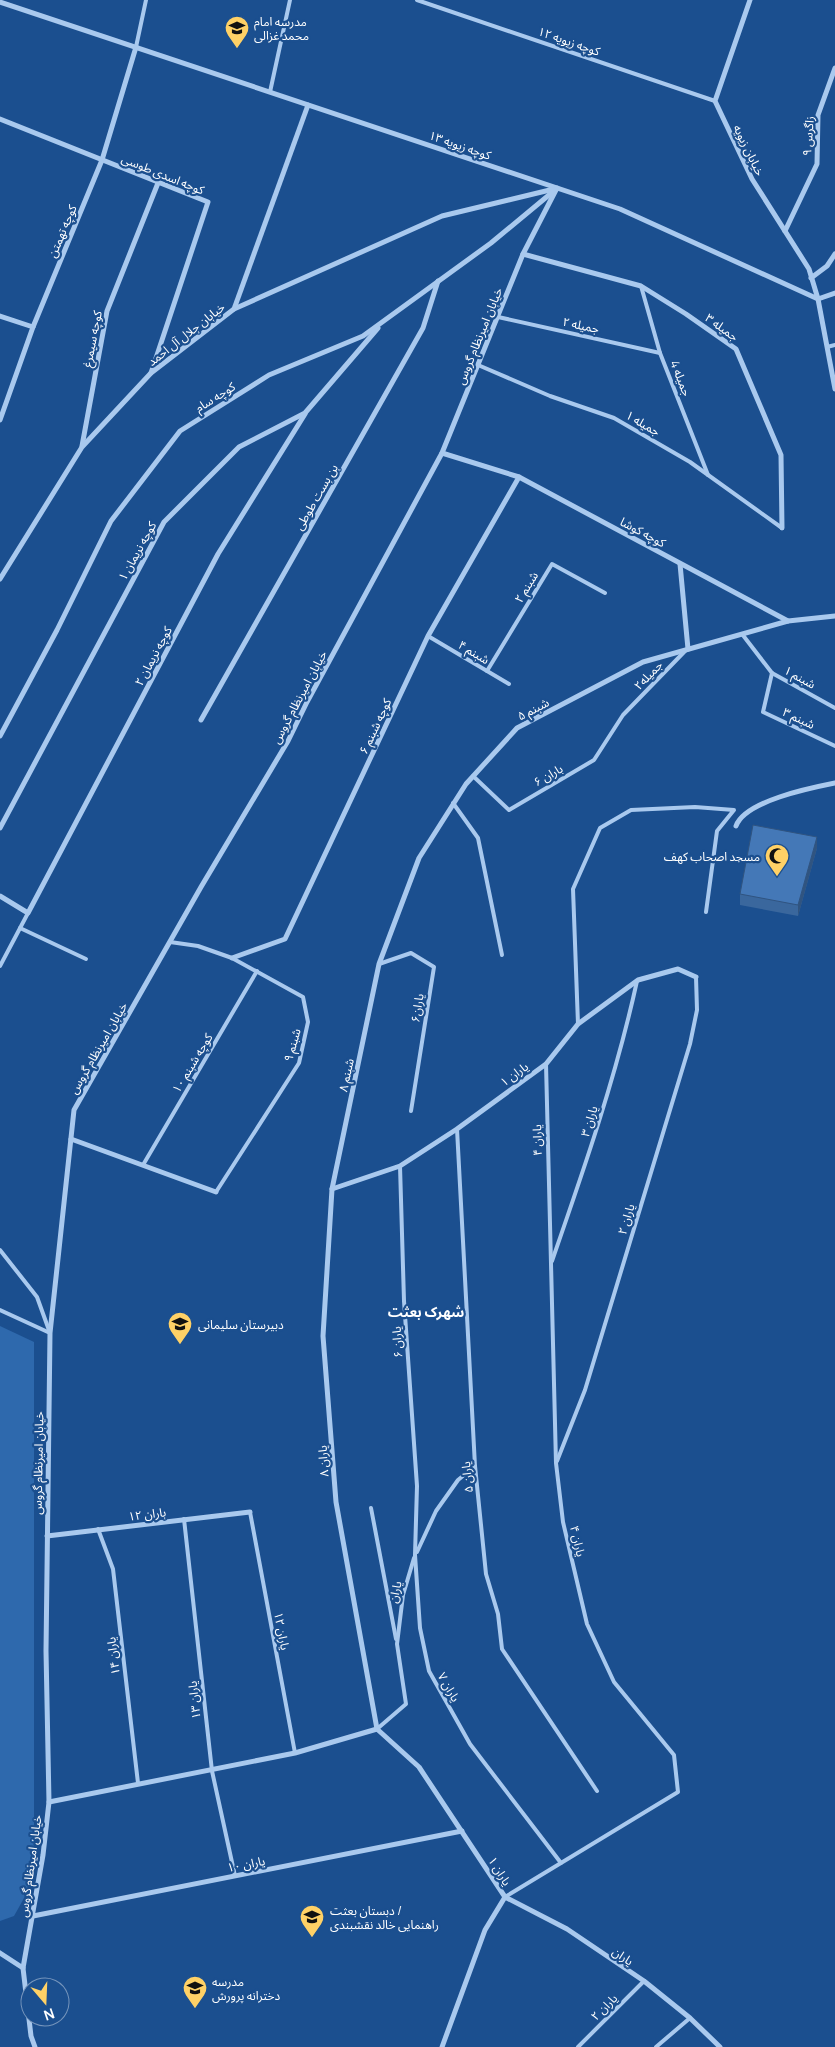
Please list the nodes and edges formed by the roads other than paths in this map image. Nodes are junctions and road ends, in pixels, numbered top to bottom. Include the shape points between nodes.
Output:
1 (146, 0) edge
2 (290, 0) edge
3 (417, 0) edge
4 (750, 0) edge
5 (0, 2) edge
6 (136, 47) junction
7 (835, 68) edge
8 (270, 92) junction
9 (715, 102) junction
10 (308, 105) junction
11 (0, 119) edge
12 (102, 160) junction
13 (158, 184) junction
14 (557, 188) junction
15 (786, 231) junction
16 (522, 254) junction
17 (835, 254) edge
18 (835, 262) edge
19 (827, 266) junction
20 (812, 278) junction
21 (438, 281) junction
22 (641, 286) junction
23 (835, 293) edge
24 (818, 299) junction
25 (234, 309) junction
26 (0, 316) edge
27 (498, 317) junction
28 (383, 322) junction
29 (32, 327) junction
30 (835, 345) edge
31 (827, 347) junction
32 (660, 353) junction
33 (478, 366) junction
34 (151, 374) junction
35 (835, 389) edge
36 (305, 413) junction
37 (0, 420) edge
38 (82, 447) junction
39 (442, 453) junction
40 (708, 475) junction
41 (519, 477) junction
42 (782, 528) joint
43 (680, 564) junction
44 (0, 579) edge
45 (604, 593) dead end
46 (835, 616) edge
47 (788, 620) junction
48 (742, 634) junction
49 (428, 636) junction
50 (688, 649) junction
51 (487, 671) junction
52 (772, 673) junction
53 (509, 684) dead end
54 (835, 708) edge
55 (623, 715) joint
56 (201, 720) dead end
57 (0, 736) edge
58 (835, 746) edge
59 (473, 776) junction
60 (835, 783) edge
61 (453, 803) junction
62 (736, 826) dead end
63 (0, 828) edge
64 (0, 896) edge
65 (706, 912) dead end
66 (28, 913) junction
67 (20, 928) junction
68 (170, 942) junction
69 (502, 955) dead end
70 (232, 958) junction
71 (86, 959) dead end
72 (379, 964) junction
73 (0, 966) edge
74 (258, 972) junction
75 (696, 977) joint
76 (638, 980) junction
77 (578, 1024) junction
78 (546, 1064) junction
79 (411, 1112) dead end
80 (457, 1129) junction
81 (71, 1139) junction
82 (143, 1165) junction
83 (400, 1166) junction
84 (332, 1189) junction
85 (216, 1192) joint
86 (0, 1250) edge
87 (551, 1266) junction
88 (0, 1310) edge
89 (50, 1333) junction
90 (556, 1463) junction
91 (475, 1466) junction
92 (418, 1486) joint
93 (371, 1508) dead end
94 (250, 1512) joint
95 (184, 1519) junction
96 (98, 1529) junction
97 (46, 1536) junction
98 (415, 1555) junction
99 (397, 1644) junction
100 (377, 1729) junction
101 (295, 1752) junction
102 (212, 1770) junction
103 (138, 1783) junction
104 (598, 1791) dead end
105 (49, 1802) junction
106 (462, 1831) junction
107 (561, 1863) junction
108 (235, 1876) junction
109 (505, 1897) junction
110 (33, 1916) junction
111 (0, 1953) edge
112 (23, 1968) junction
113 (644, 1981) junction
114 (690, 2018) junction
115 (35, 2047) edge
116 (442, 2047) edge
117 (578, 2047) edge
118 (656, 2047) edge
119 (720, 2047) edge

1 - 6 lane
2 - 8 lane
3 - 9 lane, کوچه زیویه ۱۲
4 - 9 street
5 - 6 street, کوچه زیویه ۱۳
6 - 8 street, کوچه زیویه ۱۳
6 - 12 street, کوچه تهمتن
7 - 15 street, زاگرس ۹ via 818,116 817,164
8 - 10 street, کوچه زیویه ۱۳
9 - 15 street, خیابان زیویه via 752,179
10 - 14 street, کوچه زیویه ۱۳
10 - 25 street
11 - 12 street, کوچه اسدی طوسی
12 - 13 street, کوچه اسدی طوسی
12 - 29 street, کوچه تهمتن
13 - 34 street, کوچه اسدی طوسی via 208,202
13 - 38 street, کوچه سیمرغ via 107,310
14 - 16 street, خیابان امیرنظام گروس
14 - 21 street, کوچه سام via 491,243
14 - 24 street, کوچه زیویه ۱۳ via 620,209
14 - 25 street, خیابان جلال آل احمد via 442,216
15 - 20 street, خیابان زیویه
16 - 22 street, جمیله ۳
16 - 27 street, خیابان امیرنظام گروس
17 - 19 street
18 - 19 street
19 - 20 street
20 - 24 street, خیابان زیویه
21 - 28 street, کوچه سام
21 - 56 street, بن بست طوطی via 423,328
22 - 32 lane, جمیله 4
22 - 42 street, جمیله ۳ via 736,349 781,455
23 - 24 street
24 - 31 street
25 - 34 street, خیابان جلال آل احمد
26 - 29 street
27 - 32 lane, جمیله ۲
27 - 33 street, خیابان امیرنظام گروس
28 - 36 street, کوچه نریمان ۱
28 - 57 street, کوچه سام via 363,336 268,375 180,431 111,521
29 - 37 street, کوچه تهمتن
30 - 31 lane
31 - 35 street
32 - 40 lane, جمیله 4
33 - 39 street, خیابان امیرنظام گروس
33 - 40 lane, جمیله ۱ via 614,418
34 - 38 street, خیابان جلال آل احمد
36 - 63 street, کوچه نریمان ۱ via 239,447 164,522
36 - 66 street, کوچه نریمان ۲ via 218,554
38 - 44 street, خیابان جلال آل احمد
39 - 41 street, کوچه کوشا
39 - 68 street, خیابان امیرنظام گروس via 288,740
40 - 42 lane, جمیله ۱
41 - 43 street, کوچه کوشا
41 - 49 street, کوچه شبنم ۶
43 - 47 street, کوچه کوشا
43 - 50 street
45 - 51 lane, شبنم ۲ via 552,564
46 - 47 street
47 - 48 street, شبنم ۵
48 - 50 street, شبنم ۵
48 - 52 lane, شبنم ۱
49 - 51 lane, شبنم ۴
49 - 70 street, کوچه شبنم ۶ via 285,939
50 - 55 lane, جمیله۲
50 - 59 street, شبنم ۵ via 643,662 517,728
51 - 53 lane, شبنم ۴
52 - 54 lane, شبنم ۱
52 - 58 lane, شبنم ۳ via 763,712
55 - 59 lane, باران ۶ via 594,760 509,810
59 - 61 street, شبنم ۵
60 - 62 street via 802,790 763,804 739,818
61 - 69 lane via 478,838
61 - 72 street, شبنم ۵ via 419,858
64 - 66 street
65 - 77 lane via 717,830 734,810 695,807 631,810 600,828 573,889
66 - 67 lane
67 - 71 lane
67 - 73 lane
68 - 70 lane, شبنم ۹ via 198,946
68 - 81 street, خیابان امیرنظام گروس via 74,1110
70 - 74 lane, شبنم ۹
72 - 79 lane, یاران۶ via 412,953 434,967
72 - 84 street, شبنم ۸
74 - 82 lane, کوچه شبنم ۱۰
74 - 85 lane, شبنم ۹ via 303,997 308,1022 299,1063
75 - 76 street, یاران ۱ via 678,969
75 - 90 lane, یاران ۲ via 697,1010 690,1044 585,1390
76 - 77 street, یاران ۱
76 - 87 lane, یاران ۳ via 625,1039
77 - 78 street, یاران ۱
78 - 80 street, یاران ۱
78 - 87 lane, یاران ۴
80 - 83 street, یاران ۱
80 - 91 lane, یاران ۵
81 - 82 street
81 - 89 street, خیابان امیرنظام گروس
82 - 85 street
83 - 84 street, یاران ۱
83 - 92 lane, یاران ۶ via 404,1302
84 - 100 street, یاران ۸ via 324,1336 336,1502
86 - 89 lane via 36,1297
87 - 90 lane, یاران ۴
88 - 89 lane
89 - 97 street, خیابان امیرنظام گروس
90 - 107 lane, یاران ۴ via 563,1522 587,1624 614,1682 674,1755 678,1792
91 - 98 lane, یاران via 458,1480 442,1503
91 - 104 lane, یاران ۵ via 486,1574 498,1614 502,1649
92 - 98 lane, یاران ۷
93 - 99 lane
94 - 95 street, باران ۱۲
94 - 101 lane, یاران ۱۲
95 - 96 street, باران ۱۲
95 - 102 lane, یاران ۱۳
96 - 97 street, باران ۱۲
96 - 103 lane, یاران ۱۴ via 112,1569
97 - 105 street, خیابان امیرنظام گروس
98 - 99 lane, یاران via 403,1595
98 - 107 lane, یاران ۷ via 420,1628 429,1671 470,1744
99 - 100 lane, یاران via 406,1704
100 - 101 street
100 - 106 street, یاران ۱ via 419,1767
101 - 102 street
102 - 103 street
102 - 108 lane, یاران ۱۳
103 - 105 street
105 - 110 street, خیابان امیرنظام گروس
106 - 108 street, یاران ۱۰
106 - 109 street, یاران ۱
107 - 109 lane, یاران ۴
108 - 110 street, یاران ۱۰
109 - 113 street, یاران via 567,1929
109 - 116 street, یاران ۱ via 485,1930
110 - 112 street, خیابان امیرنظام گروس
111 - 112 street
112 - 115 street, خیابان امیرنظام گروس
113 - 114 street, یاران
113 - 117 lane, یاران ۲
114 - 118 lane
114 - 119 street, یاران

